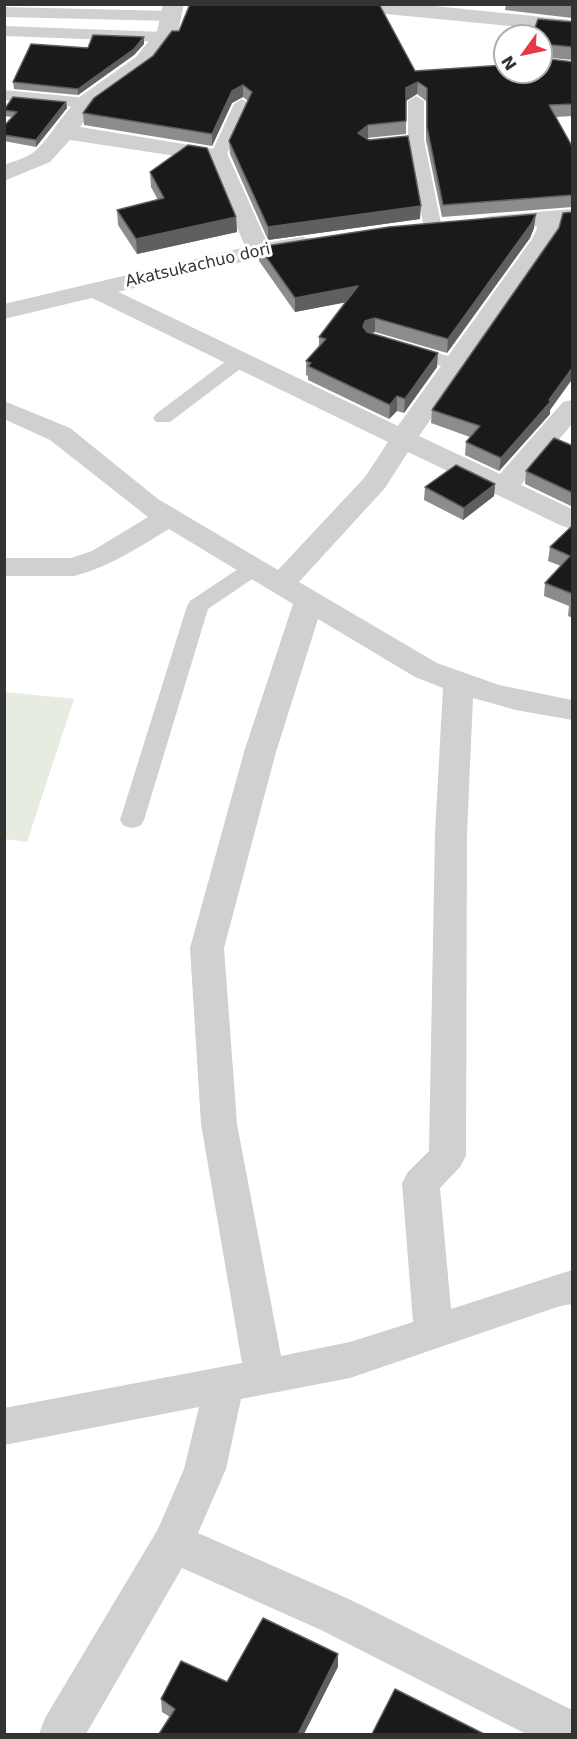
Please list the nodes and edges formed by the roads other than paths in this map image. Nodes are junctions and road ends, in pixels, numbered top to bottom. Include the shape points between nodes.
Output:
1 (345, 4) edge
2 (173, 10) edge
3 (4, 12) edge
4 (573, 26) edge
5 (4, 31) edge
6 (164, 37) junction
7 (4, 95) edge
8 (416, 101) edge
9 (86, 104) junction
10 (242, 104) edge
11 (65, 132) junction
12 (417, 140) junction
13 (368, 145) edge
14 (218, 156) junction
15 (4, 174) edge
16 (573, 216) edge
17 (546, 218) junction
18 (441, 228) joint
19 (330, 239) edge
20 (259, 251) junction
21 (95, 290) junction
22 (4, 312) edge
23 (384, 343) edge
24 (240, 359) junction
25 (455, 364) junction
26 (573, 408) edge
27 (4, 409) edge
28 (163, 418) dead end
29 (404, 437) junction
30 (504, 487) junction
31 (169, 517) junction
32 (573, 520) edge
33 (4, 567) edge
34 (254, 568) junction
35 (295, 592) junction
36 (458, 684) junction
37 (573, 710) edge
38 (132, 820) dead end
39 (573, 1287) edge
40 (433, 1331) junction
41 (265, 1377) junction
42 (224, 1385) junction
43 (4, 1427) edge
44 (173, 1543) junction
45 (61, 1734) edge
46 (572, 1734) edge

1 - 4 street
2 - 3 lane
2 - 6 street
5 - 6 lane
6 - 9 street via 144,62
7 - 9 lane
8 - 12 lane
9 - 11 street
10 - 14 lane
11 - 14 street
11 - 15 street via 42,157
12 - 13 lane
12 - 18 lane
14 - 20 street
16 - 17 street
17 - 18 street
17 - 25 street via 549,229 544,240
19 - 20 street, Akatsukachuo dori
20 - 21 street, Akatsukachuo dori
21 - 22 street, Akatsukachuo dori
21 - 24 street
23 - 25 lane
24 - 28 lane
24 - 29 street
25 - 29 street
26 - 30 street
27 - 31 street via 60,434 148,505
29 - 30 street
29 - 35 street
30 - 32 street
31 - 33 street via 102,557 74,567
31 - 34 street
34 - 35 street
34 - 38 lane via 198,606
35 - 36 street via 426,670
35 - 41 street via 260,752 207,948 219,1124
36 - 37 street via 518,702
36 - 40 street via 451,833 447,1156 421,1183
39 - 40 street
40 - 41 street via 350,1360
41 - 42 street
42 - 43 street
42 - 44 street via 205,1469
44 - 45 street
44 - 46 street via 336,1615

